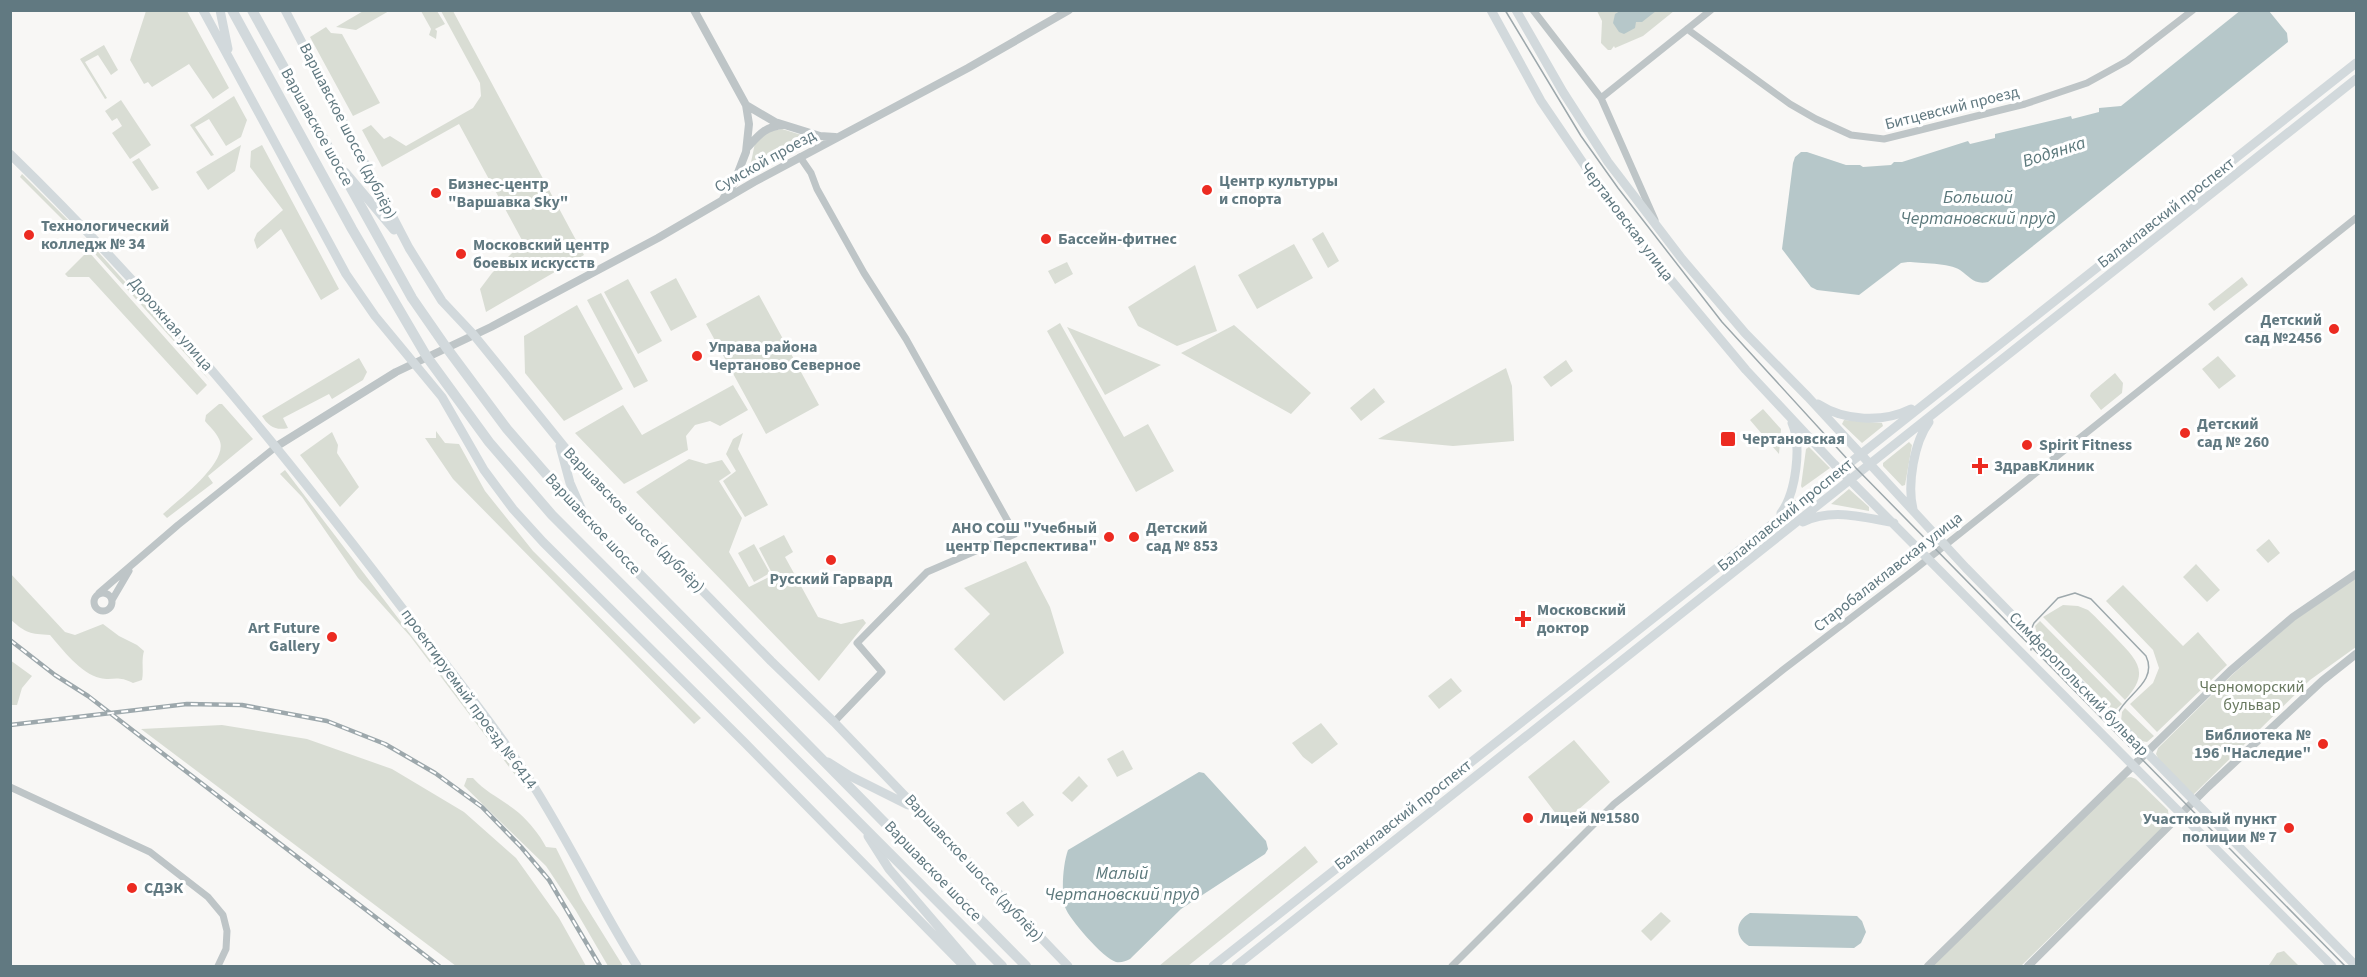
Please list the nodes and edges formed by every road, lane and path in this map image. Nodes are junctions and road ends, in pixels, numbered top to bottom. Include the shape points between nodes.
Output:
1 (202, 10) edge
2 (220, 10) edge
3 (232, 10) edge
4 (252, 10) edge
5 (285, 10) edge
6 (694, 10) edge
7 (1069, 10) edge
8 (1491, 10) edge
9 (1516, 10) edge
10 (1533, 10) edge
11 (1711, 10) edge
12 (2193, 10) edge
13 (1687, 29) junction
14 (2356, 63) edge
15 (2356, 79) edge
16 (244, 85) junction
17 (1601, 98) junction
18 (746, 105) junction
19 (787, 125) junction
20 (806, 130) junction
21 (838, 137) junction
22 (747, 148) junction
23 (811, 151) junction
24 (10, 154) edge
25 (800, 157) junction
26 (336, 162) junction
27 (741, 165) junction
28 (754, 182) junction
29 (719, 204) junction
30 (2356, 218) edge
31 (1661, 233) junction
32 (409, 248) junction
33 (473, 334) junction
34 (2007, 339) junction
35 (446, 347) junction
36 (2017, 349) junction
37 (428, 357) junction
38 (415, 363) junction
39 (1808, 397) junction
40 (1929, 400) junction
41 (1947, 404) junction
42 (1788, 416) junction
43 (557, 440) junction
44 (277, 446) junction
45 (1860, 455) junction
46 (1869, 464) junction
47 (1840, 470) junction
48 (1853, 470) junction
49 (1851, 480) junction
50 (1795, 506) junction
51 (1914, 511) junction
52 (1803, 517) junction
53 (586, 520) junction
54 (1773, 523) junction
55 (1894, 523) junction
56 (1782, 533) junction
57 (1945, 545) junction
58 (1928, 559) junction
59 (133, 564) junction
60 (2356, 574) edge
61 (99, 593) junction
62 (112, 600) junction
63 (2356, 654) edge
64 (1528, 717) junction
65 (834, 722) junction
66 (1536, 728) junction
67 (2147, 753) junction
68 (821, 757) junction
69 (2133, 767) junction
70 (10, 788) edge
71 (2194, 801) junction
72 (2181, 814) junction
73 (928, 819) junction
74 (861, 824) junction
75 (1388, 828) junction
76 (1395, 840) junction
77 (218, 966) edge
78 (637, 966) edge
79 (964, 966) edge
80 (972, 966) edge
81 (1002, 966) edge
82 (1026, 966) edge
83 (1068, 966) edge
84 (1213, 966) edge
85 (1236, 966) edge
86 (1452, 966) edge
87 (1928, 966) edge
88 (2028, 966) edge
89 (2332, 966) edge
90 (2356, 966) edge

1 - 16 main road
2 - 16 main road via 225,38
3 - 37 main road, Варшавское шоссе via 352,229
4 - 26 main road, Варшавское шоссе
5 - 32 main road, Варшавское шоссе (дублёр)
6 - 18 street
7 - 21 street, Сумской проезд
8 - 42 main road, Чертановская улица via 1536,92 1598,185 1716,336
9 - 31 main road, Чертановская улица via 1590,136
10 - 17 street
11 - 13 street
12 - 13 street, Битцевский проезд via 2127,61 2087,83 2025,104 1884,139 1851,135 1816,119
13 - 17 street
14 - 34 main road, Балаклавский проспект
15 - 36 main road, Балаклавский проспект
16 - 38 main road via 346,274
17 - 31 street
18 - 19 street
18 - 22 street
19 - 20 street
19 - 22 street via 762,130
20 - 21 street via 828,138
20 - 23 street via 815,139
21 - 23 street, Сумской проезд
22 - 27 street
23 - 25 street, Сумской проезд
24 - 44 main road, Дорожная улица via 139,286
25 - 28 street, Сумской проезд
25 - 65 street via 1015,534 927,572 857,643 882,672
26 - 32 main road
26 - 35 main road, Варшавское шоссе via 408,290
27 - 28 street via 742,179
27 - 29 street
28 - 29 street, Сумской проезд
29 - 33 street, Сумской проезд
30 - 57 street, Старобалаклавская улица
31 - 39 main road, Чертановская улица via 1745,333
32 - 33 main road, Варшавское шоссе (дублёр) via 437,294
33 - 35 street, Сумской проезд
33 - 43 main road, Варшавское шоссе (дублёр)
34 - 36 street via 2007,348
34 - 40 main road, Балаклавский проспект
35 - 37 street, Сумской проезд
35 - 53 main road, Варшавское шоссе via 507,429
36 - 41 main road, Балаклавский проспект
37 - 38 street, Сумской проезд
37 - 74 main road, Варшавское шоссе via 489,442 552,515
38 - 44 street, Сумской проезд
38 - 79 main road via 442,397 484,470 543,542
39 - 40 main road via 1842,415 1889,418
39 - 45 main road, Симферопольский бульвар
40 - 45 main road, Балаклавский проспект
41 - 46 main road, Балаклавский проспект
41 - 51 main road via 1919,437 1911,482
42 - 47 main road, Симферопольский бульвар
42 - 54 main road via 1796,431 1798,449 1786,507
43 - 53 main road
43 - 65 main road, Варшавское шоссе (дублёр)
44 - 59 street
44 - 78 main road, проектируемый проезд № 6414 via 519,764
45 - 46 main road, Симферопольский бульвар
45 - 47 main road, Балаклавский проспект
45 - 48 main road
46 - 48 main road
46 - 49 main road, Балаклавский проспект
46 - 51 main road, Симферопольский бульвар
47 - 48 main road
47 - 49 main road, Симферопольский бульвар
47 - 50 main road, Балаклавский проспект
48 - 49 main road
49 - 52 main road, Балаклавский проспект
49 - 55 main road, Симферопольский бульвар
50 - 52 street via 1806,507
50 - 54 main road, Балаклавский проспект
51 - 57 main road, Симферопольский бульвар
52 - 56 main road, Балаклавский проспект
53 - 68 main road, Варшавское шоссе
54 - 64 main road, Балаклавский проспект
55 - 56 main road via 1826,514
55 - 58 main road, Симферопольский бульвар
56 - 66 main road, Балаклавский проспект
57 - 58 street, Старобалаклавская улица
57 - 67 main road, Симферопольский бульвар
58 - 69 main road, Симферопольский бульвар
58 - 86 street, Старобалаклавская улица via 1614,804
59 - 61 street
59 - 62 street
60 - 67 street via 2293,616 2230,671
61 - 62 street via 109,594
61 - 62 street via 94,600 99,611 110,608
63 - 71 street
64 - 66 street via 1524,726
64 - 75 main road, Балаклавский проспект
65 - 73 main road, Варшавское шоссе (дублёр)
66 - 76 main road, Балаклавский проспект
67 - 69 street
67 - 71 main road, Симферопольский бульвар
68 - 73 main road
68 - 82 main road, Варшавское шоссе
69 - 72 main road, Симферопольский бульвар
69 - 87 street
70 - 77 street via 150,852 208,897 223,915 227,931 226,949
71 - 72 street
71 - 90 main road, Симферопольский бульвар
72 - 88 street
72 - 89 main road, Симферопольский бульвар
73 - 83 main road, Варшавское шоссе (дублёр)
74 - 80 main road via 889,869
74 - 81 main road, Варшавское шоссе
75 - 76 street via 1397,829
75 - 84 main road, Балаклавский проспект
76 - 85 main road, Балаклавский проспект

